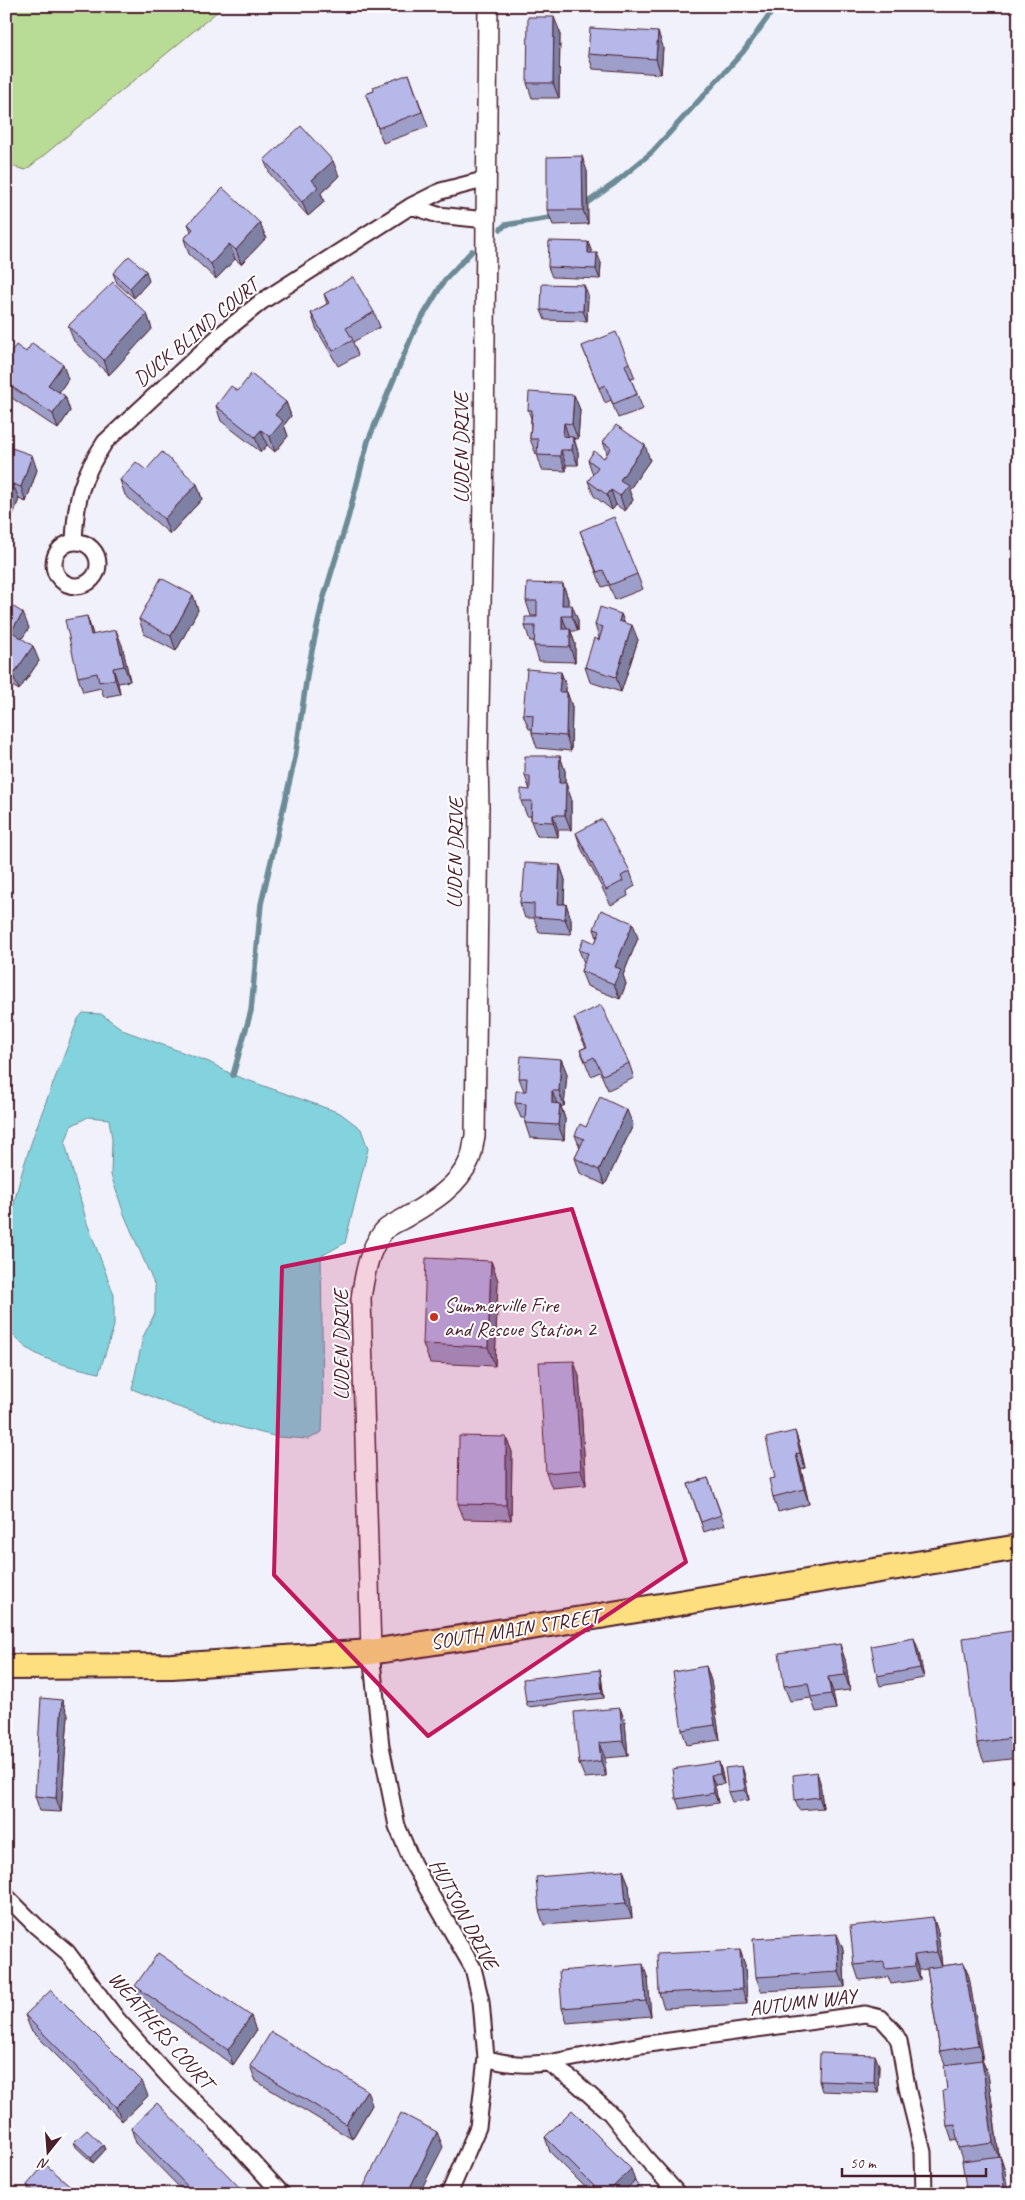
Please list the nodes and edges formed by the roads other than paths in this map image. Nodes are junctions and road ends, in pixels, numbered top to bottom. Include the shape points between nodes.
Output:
1 (488, 6) edge
2 (487, 179) junction
3 (411, 206) junction
4 (486, 220) junction
5 (74, 541) dead end
6 (1019, 1548) edge
7 (371, 1652) junction
8 (8, 1672) edge
9 (6, 1896) edge
10 (486, 2058) junction
11 (548, 2063) junction
12 (282, 2194) edge
13 (449, 2194) edge
14 (678, 2194) edge
15 (924, 2194) edge

1 - 2 street, LUDEN DRIVE
2 - 3 street, DUCK BLIND COURT via 441,191
2 - 4 street, LUDEN DRIVE
3 - 4 street via 438,215
3 - 5 street, DUCK BLIND COURT via 261,302 220,335 105,442 91,462 80,487
4 - 7 street, LUDEN DRIVE via 475,1136 470,1159 458,1177 445,1192 384,1230 372,1248 365,1272 361,1298
6 - 7 main road, SOUTH MAIN STREET
7 - 8 main road, SOUTH MAIN STREET via 172,1666
7 - 10 street, HUTSON DRIVE via 381,1746 397,1826 413,1864 473,1968 481,2001
9 - 12 street, WEATHERS COURT via 67,1952 117,2019
10 - 11 street, AUTUMN WAY via 502,2064
10 - 13 street, HUTSON DRIVE via 478,2127
11 - 14 street via 573,2080 611,2114
11 - 15 street, AUTUMN WAY via 641,2045 865,2014 880,2018 894,2032 903,2052 908,2092 923,2152

